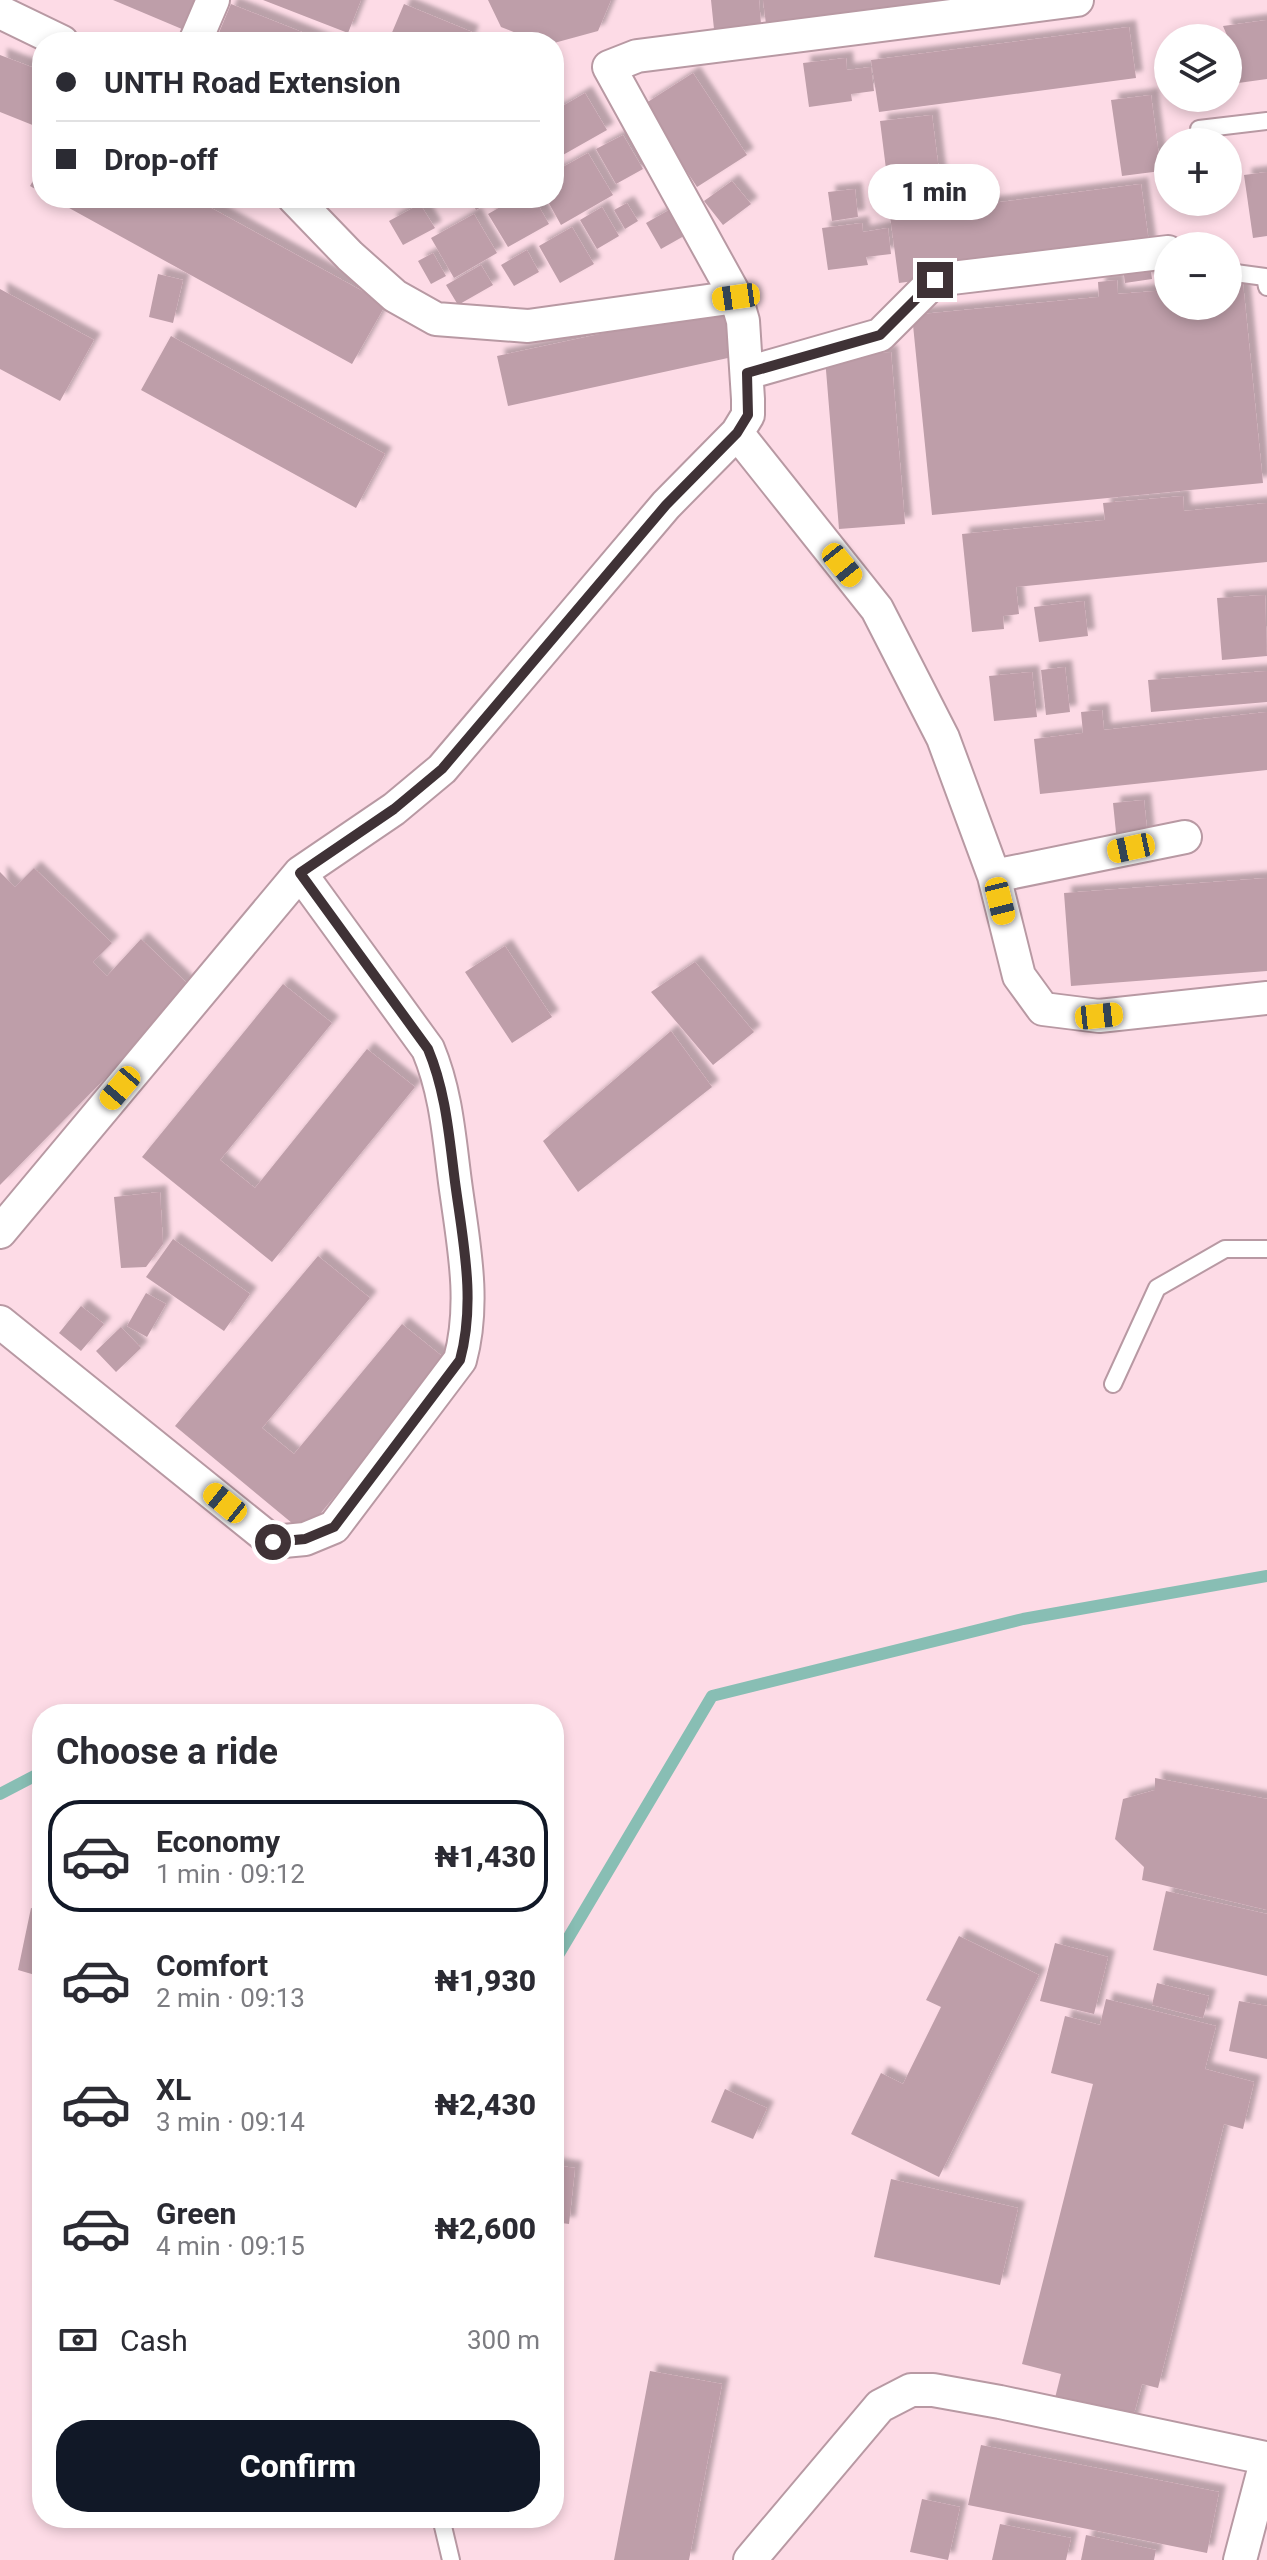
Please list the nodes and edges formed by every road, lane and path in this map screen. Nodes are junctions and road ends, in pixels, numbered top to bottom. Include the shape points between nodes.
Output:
1 (213, 0) edge
2 (1077, 0) edge
3 (0, 12) edge
4 (41, 32) edge
5 (199, 32) edge
6 (1267, 121) edge
7 (1208, 128) edge
8 (304, 208) edge
9 (1154, 254) edge
10 (1242, 274) edge
11 (1267, 287) edge
12 (736, 297) junction
13 (747, 373) junction
14 (737, 433) junction
15 (1185, 837) dead end
16 (300, 873) junction
17 (994, 876) junction
18 (1267, 998) edge
19 (0, 1232) edge
20 (1267, 1249) edge
21 (0, 1322) edge
22 (1113, 1384) dead end
23 (1266, 2458) edge
24 (443, 2528) edge
25 (451, 2560) edge
26 (750, 2560) edge
27 (1240, 2560) edge

1 - 5 street
2 - 12 street via 653,54 609,67
3 - 4 street
6 - 7 lane
8 - 12 street via 395,296 436,319 528,326
9 - 13 street via 935,280 880,335
10 - 11 lane via 1265,277
12 - 13 street
13 - 14 street via 748,415
14 - 16 street via 666,505 442,769
14 - 17 street via 877,609 943,738
15 - 17 street
16 - 19 street
16 - 21 street via 428,1049 442,1082 470,1293 460,1360 334,1527 305,1539 273,1542
17 - 18 street via 1019,976 1043,1009 1099,1016
20 - 22 lane via 1225,1249 1157,1288
23 - 26 street via 1000,2402 911,2390 880,2406
23 - 27 street
24 - 25 lane

